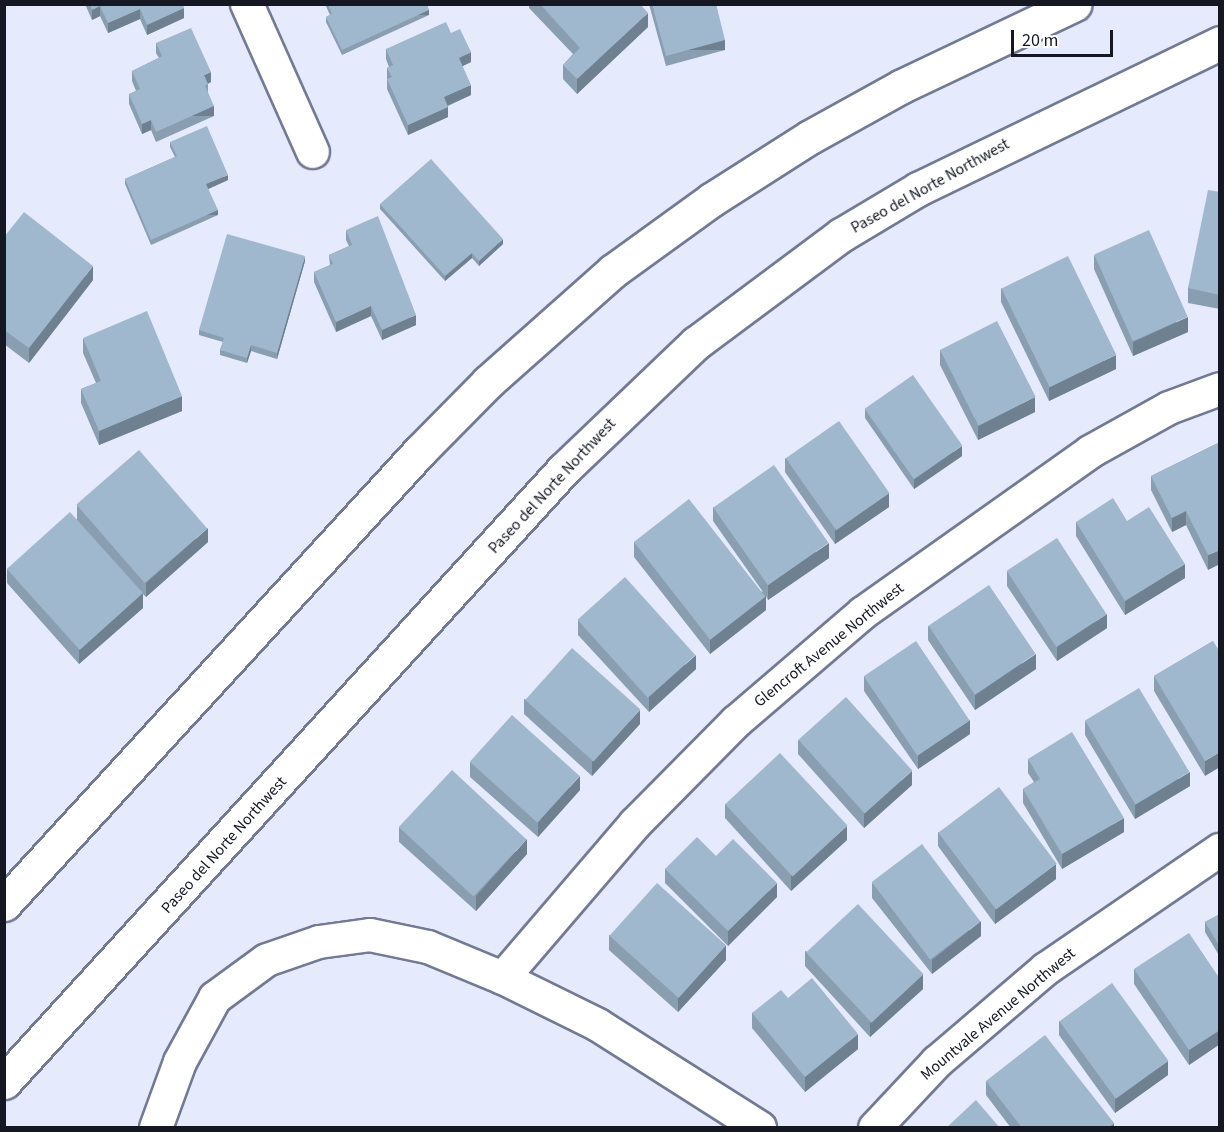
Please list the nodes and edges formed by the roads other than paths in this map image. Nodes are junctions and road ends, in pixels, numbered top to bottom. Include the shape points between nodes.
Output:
1 (247, 4) edge
2 (1076, 4) edge
3 (1220, 43) edge
4 (312, 152) dead end
5 (1219, 389) edge
6 (1220, 850) edge
7 (4, 904) edge
8 (503, 978) junction
9 (4, 1082) edge
10 (156, 1128) edge
11 (760, 1128) edge
12 (875, 1128) edge

1 - 4 street
2 - 7 main road via 902,86 810,137 711,200 613,271 496,374 419,452
3 - 9 main road, Paseo del Norte Northwest via 918,189 841,235 696,343 564,469
5 - 8 street, Glencroft Avenue Northwest via 1169,408 1090,452 863,613 736,722 635,824
6 - 12 street, Mountvale Avenue Northwest via 1046,969 937,1062
8 - 10 street via 428,947 370,936 319,942 267,960 215,998 180,1062
8 - 11 street via 598,1025

